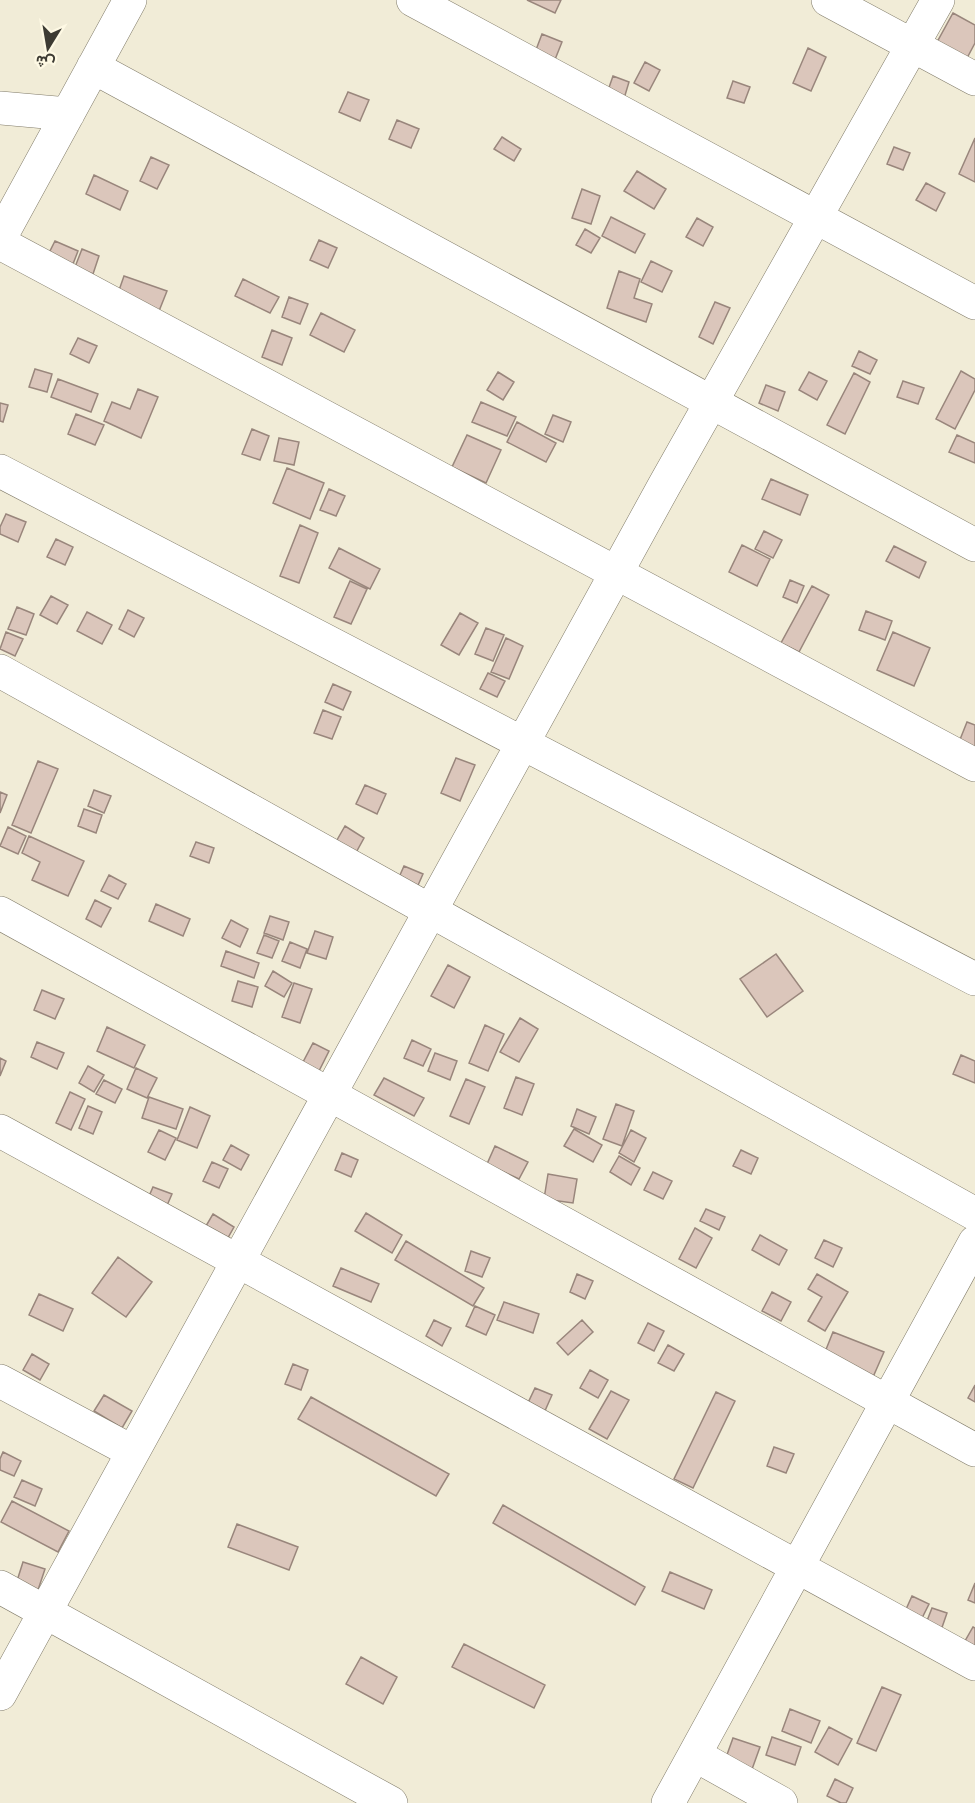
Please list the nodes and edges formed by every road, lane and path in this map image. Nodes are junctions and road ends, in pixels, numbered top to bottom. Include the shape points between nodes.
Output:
1 (130, 0) edge
2 (413, 0) edge
3 (828, 0) edge
4 (938, 0) edge
5 (912, 45) junction
6 (93, 67) junction
7 (975, 79) edge
8 (0, 108) edge
9 (68, 114) junction
10 (816, 217) junction
11 (0, 238) edge
12 (0, 243) edge
13 (975, 303) edge
14 (712, 402) junction
15 (0, 471) edge
16 (975, 544) edge
17 (616, 573) junction
18 (0, 671) edge
19 (523, 743) junction
20 (975, 765) edge
21 (431, 910) junction
22 (0, 913) edge
23 (975, 979) edge
24 (330, 1095) junction
25 (0, 1131) edge
26 (975, 1214) edge
27 (975, 1242) edge
28 (238, 1262) junction
29 (0, 1381) edge
30 (888, 1402) junction
31 (975, 1450) edge
32 (133, 1452) junction
33 (798, 1567) junction
34 (0, 1587) edge
35 (45, 1612) junction
36 (975, 1664) edge
37 (0, 1694) edge
38 (695, 1755) junction
39 (391, 1803) edge
40 (668, 1803) edge
41 (781, 1803) edge

1 - 6 street
2 - 10 street
3 - 5 street
4 - 5 street
5 - 7 street
5 - 10 street
6 - 9 street
6 - 14 street
8 - 9 street
9 - 11 street
10 - 13 street
10 - 14 street
12 - 17 street
14 - 16 street
14 - 17 street
15 - 19 street
17 - 19 street
17 - 20 street
18 - 21 street
19 - 21 street
19 - 23 street
21 - 24 street
21 - 26 street
22 - 24 street
24 - 28 street
24 - 30 street
25 - 28 street
27 - 30 street
28 - 32 street
28 - 33 street
29 - 32 street
30 - 31 street
30 - 33 street
32 - 35 street
33 - 36 street
33 - 38 street
34 - 35 street
35 - 37 street
35 - 39 street
38 - 40 street
38 - 41 street

